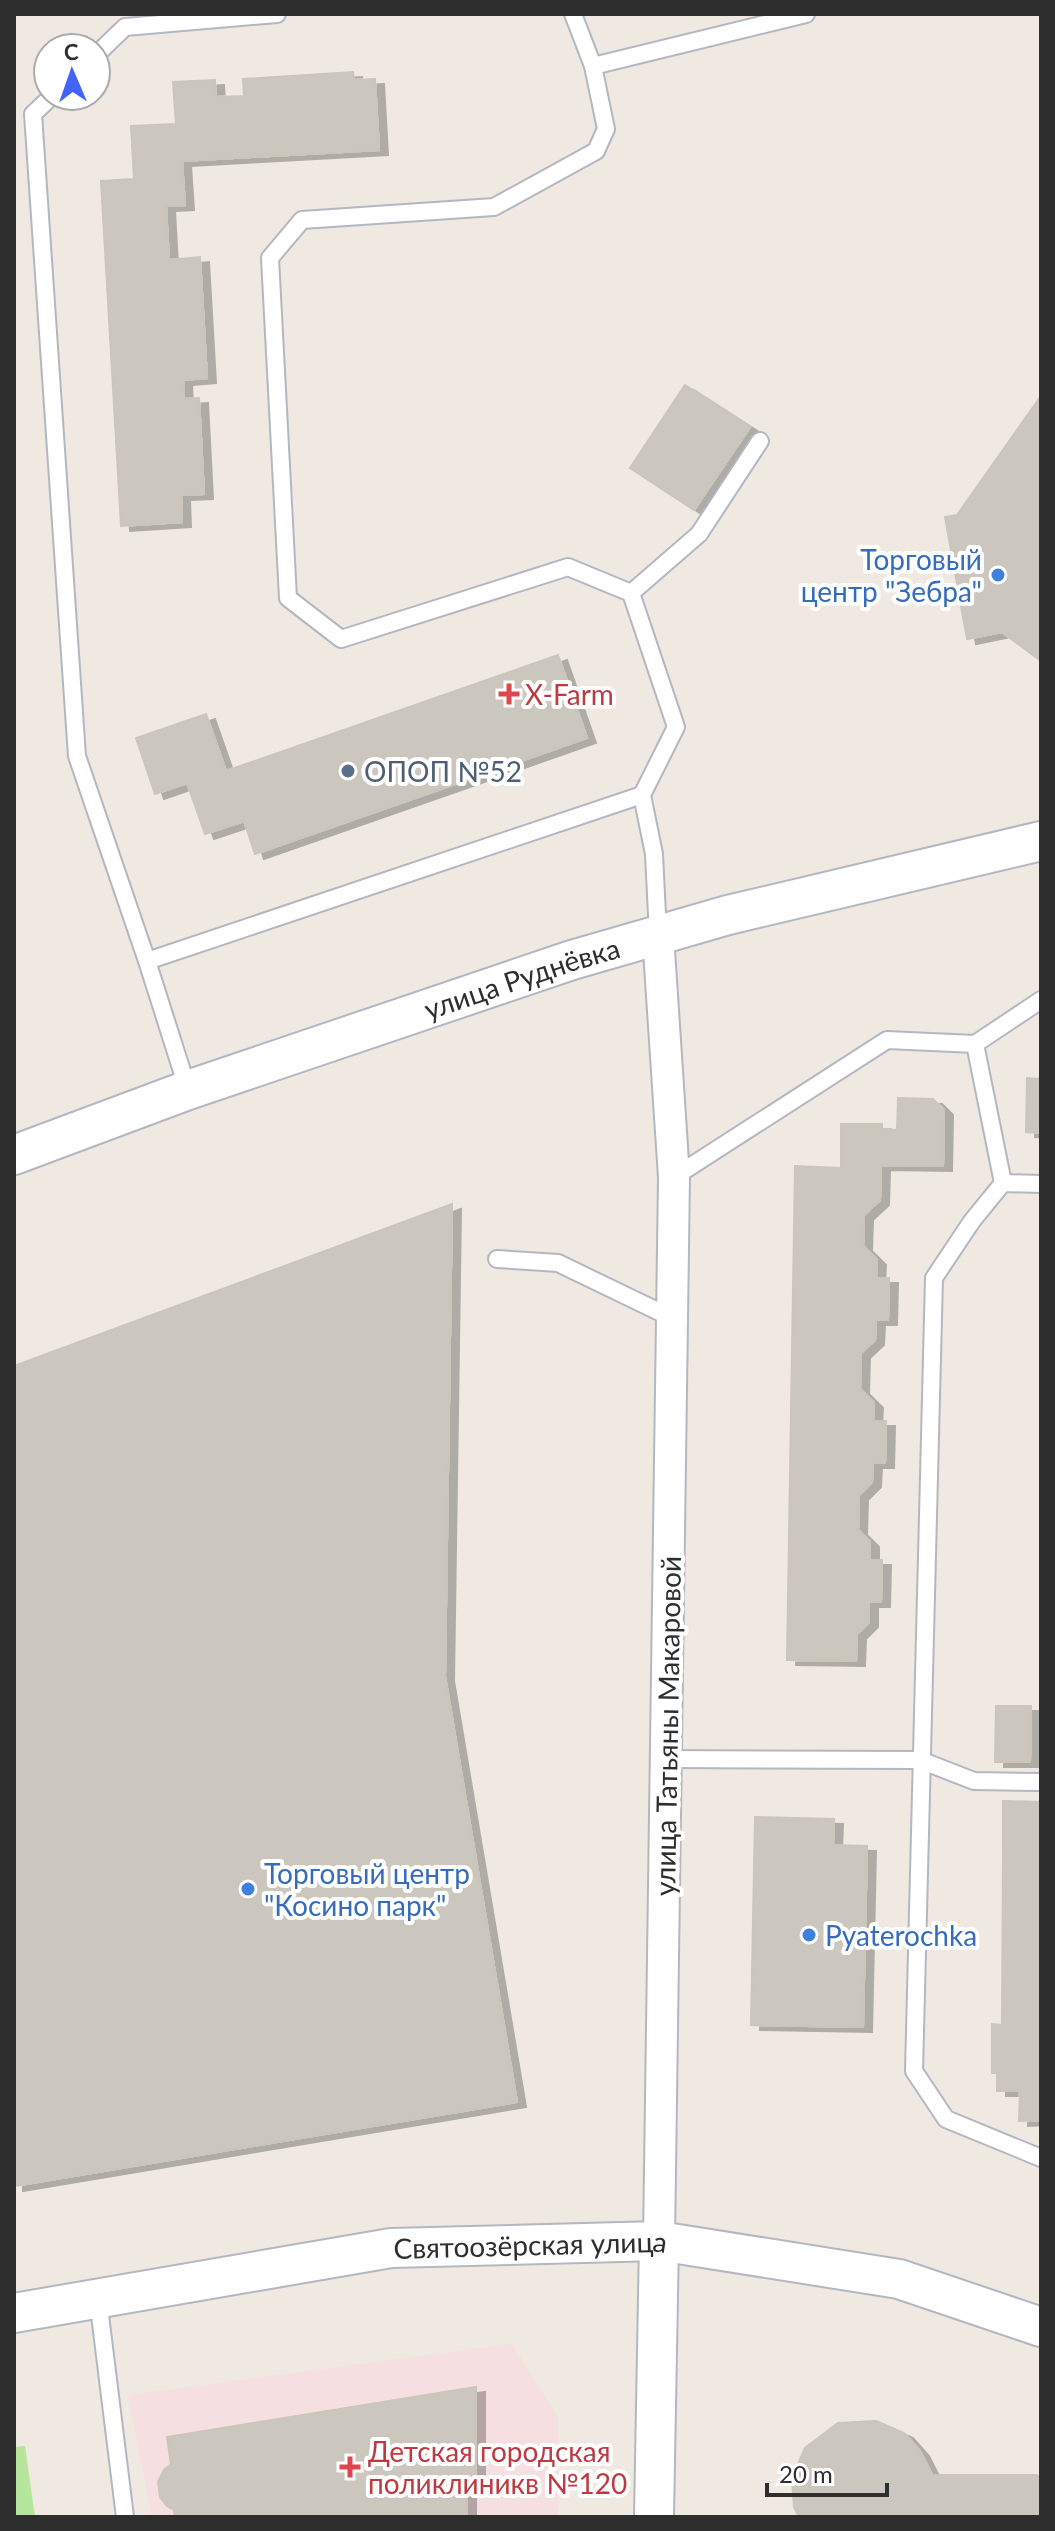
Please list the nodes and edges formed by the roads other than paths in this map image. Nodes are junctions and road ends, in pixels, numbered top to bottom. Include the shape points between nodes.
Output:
1 (277, 14) edge
2 (573, 14) edge
3 (806, 14) edge
4 (112, 40) edge
5 (593, 66) junction
6 (35, 112) edge
7 (760, 441) dead end
8 (631, 593) junction
9 (642, 795) junction
10 (1041, 841) edge
11 (658, 935) junction
12 (147, 961) junction
13 (1041, 1000) edge
14 (975, 1044) junction
15 (188, 1090) junction
16 (14, 1155) edge
17 (674, 1177) junction
18 (1003, 1183) junction
19 (1041, 1184) edge
20 (497, 1259) dead end
21 (672, 1318) junction
22 (666, 1759) junction
23 (920, 1760) junction
24 (1041, 1782) edge
25 (1041, 2158) edge
26 (659, 2241) junction
27 (98, 2299) junction
28 (14, 2313) edge
29 (1041, 2327) edge
30 (125, 2517) edge
31 (654, 2517) edge

1 - 4 lane via 125,27
2 - 5 lane
3 - 5 lane
5 - 8 lane via 606,129 596,151 494,207 302,220 270,258 288,598 341,639 568,567
6 - 12 lane via 77,756
7 - 8 lane via 699,534
8 - 9 lane via 676,727
9 - 11 lane via 654,854
9 - 12 lane
10 - 11 street, улица Руднёвка
11 - 15 street, улица Руднёвка
11 - 17 street, улица Татьяны Макаровой
12 - 15 lane
13 - 14 lane
14 - 17 lane via 887,1040
14 - 18 lane
15 - 16 street, улица Руднёвка
17 - 21 street, улица Татьяны Макаровой
18 - 19 lane
18 - 23 lane via 934,1278
20 - 21 lane via 558,1263
21 - 22 street, улица Татьяны Макаровой
22 - 23 lane
22 - 26 street, улица Татьяны Макаровой
23 - 24 lane via 974,1781
23 - 25 lane via 914,2071 946,2119
26 - 27 street, Святоозёрская улица via 391,2248
26 - 29 street, Святоозёрская улица via 899,2279
26 - 31 street, улица Татьяны Макаровой
27 - 28 street, Святоозёрская улица
27 - 30 lane

